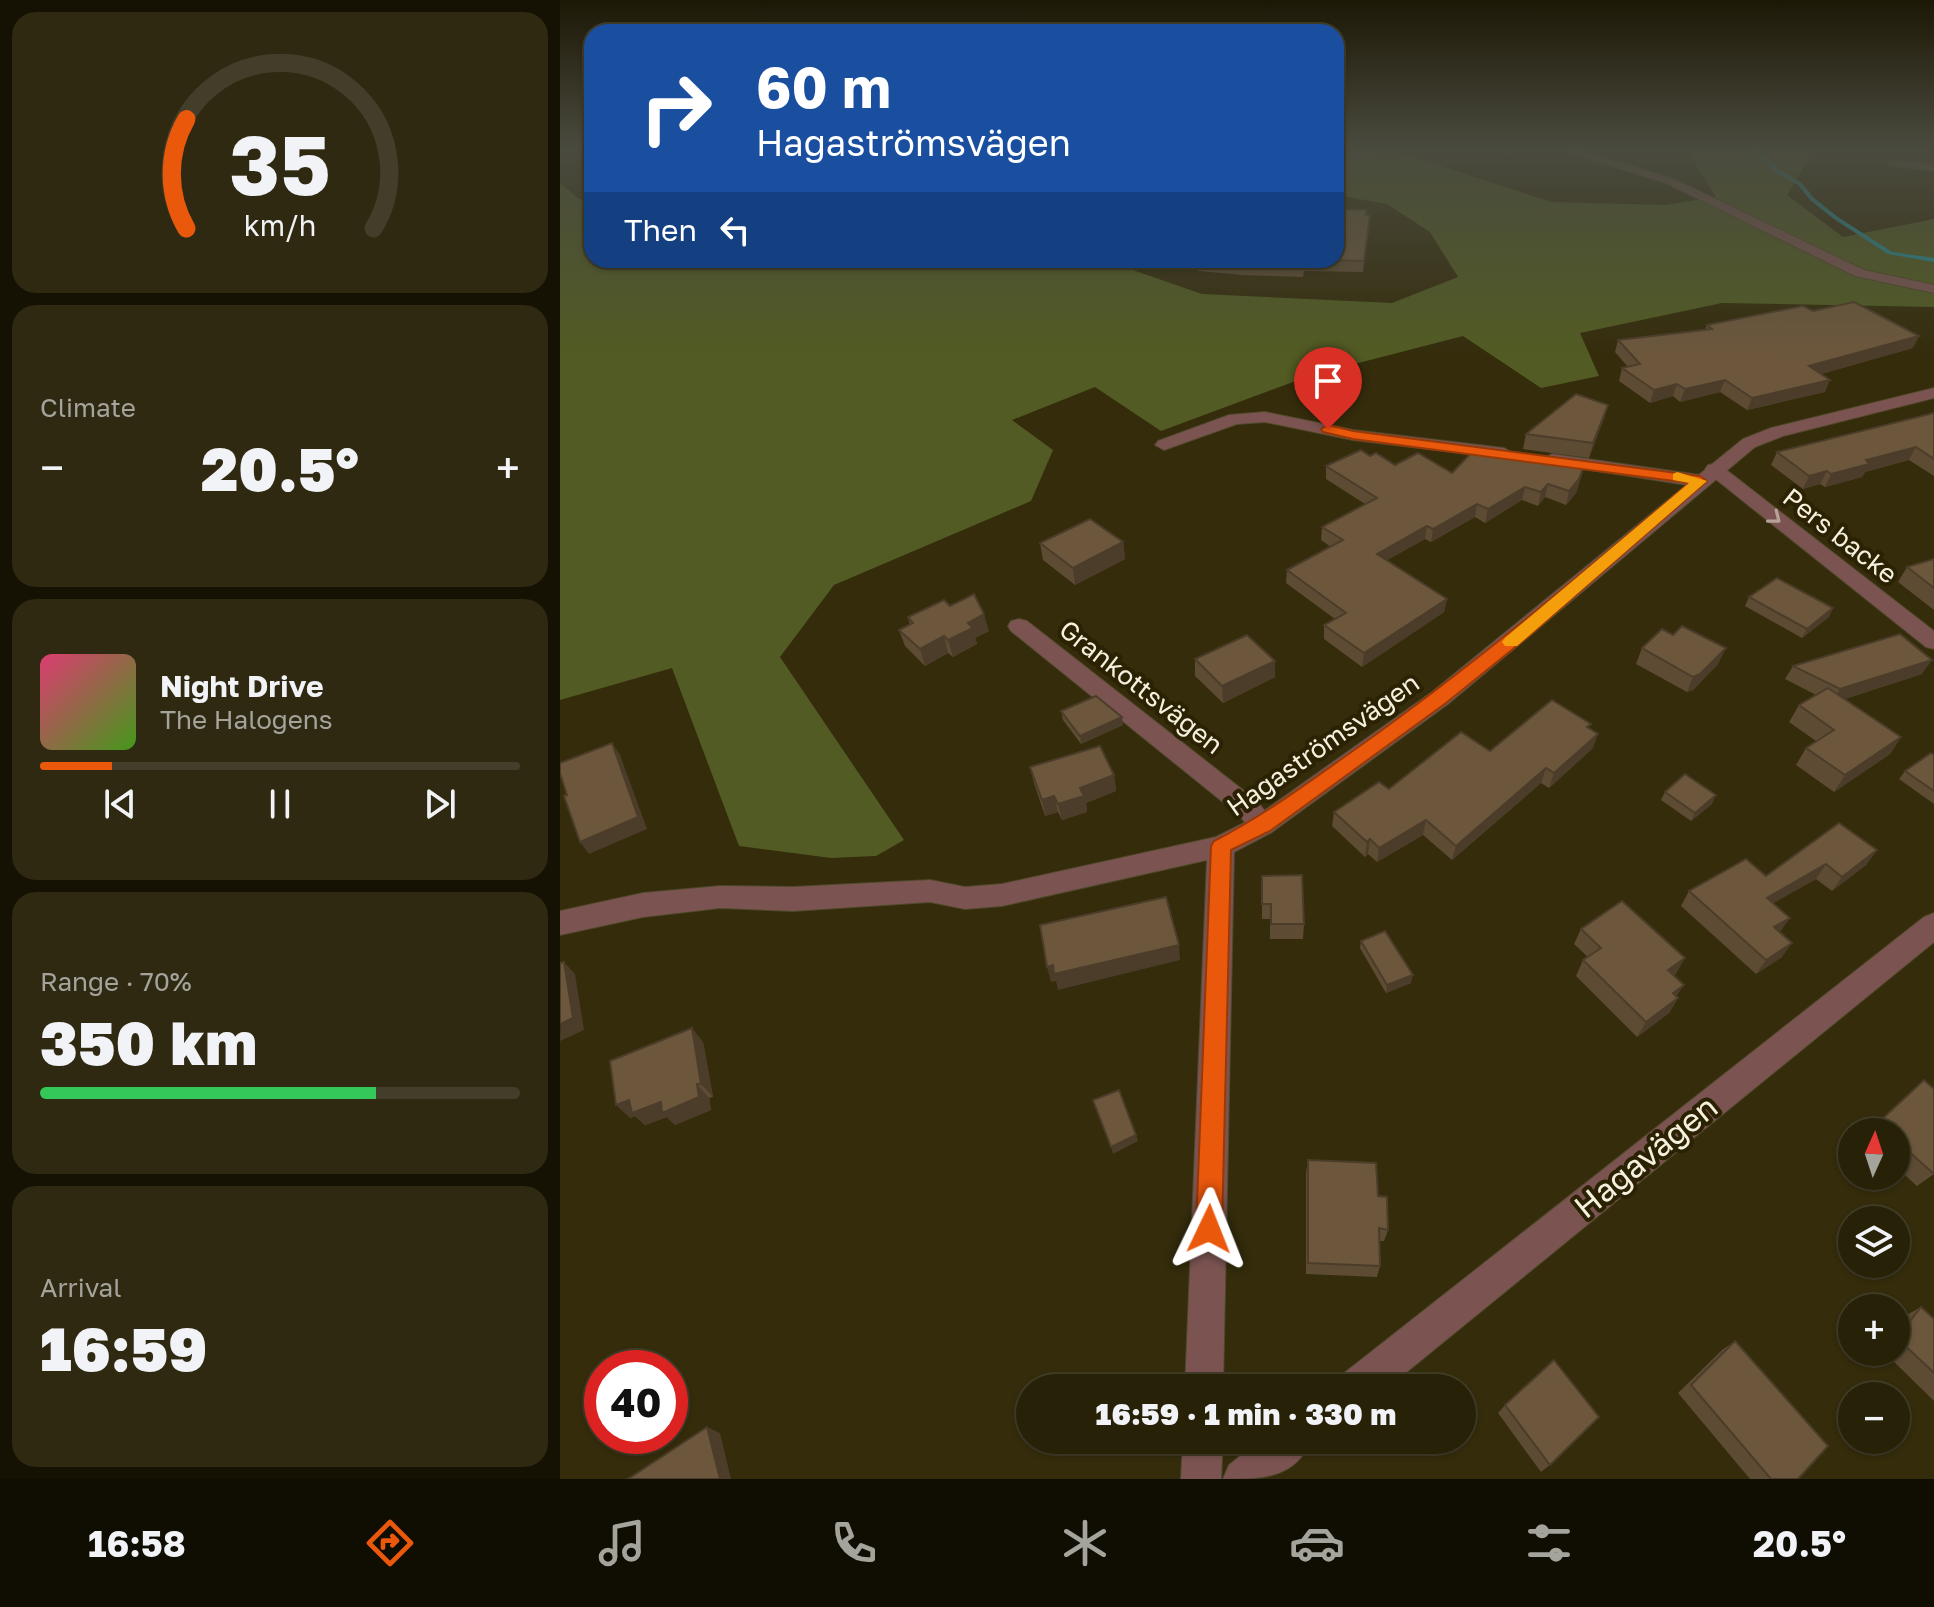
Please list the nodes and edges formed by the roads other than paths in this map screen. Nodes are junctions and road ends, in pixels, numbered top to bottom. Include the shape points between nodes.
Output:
1 (1746, 218) edge
2 (1934, 289) edge
3 (1934, 393) edge
4 (1164, 445) dead end
5 (1707, 475) junction
6 (1019, 626) dead end
7 (1934, 642) edge
8 (1263, 825) junction
9 (1221, 846) junction
10 (560, 923) edge
11 (1934, 925) edge
12 (1204, 1374) edge
13 (1374, 1374) edge
14 (1202, 1454) edge
15 (1274, 1454) edge
16 (1201, 1479) edge
17 (1243, 1479) edge

1 - 2 street via 1860,273
3 - 5 street, Hagaströmsvägen via 1777,432 1749,443
4 - 5 street via 1235,419 1265,417 1353,435
5 -> 7 street, Pers backe
5 - 8 street, Hagaströmsvägen via 1440,698
6 - 8 street, Grankottsvägen
8 - 9 street, Hagaströmsvägen
9 - 10 street, Hagaströmsvägen via 1002,895 965,898 930,891 793,899 720,897 643,905
9 - 12 street
11 - 13 street, Hagavägen
14 - 16 street
15 - 17 street

